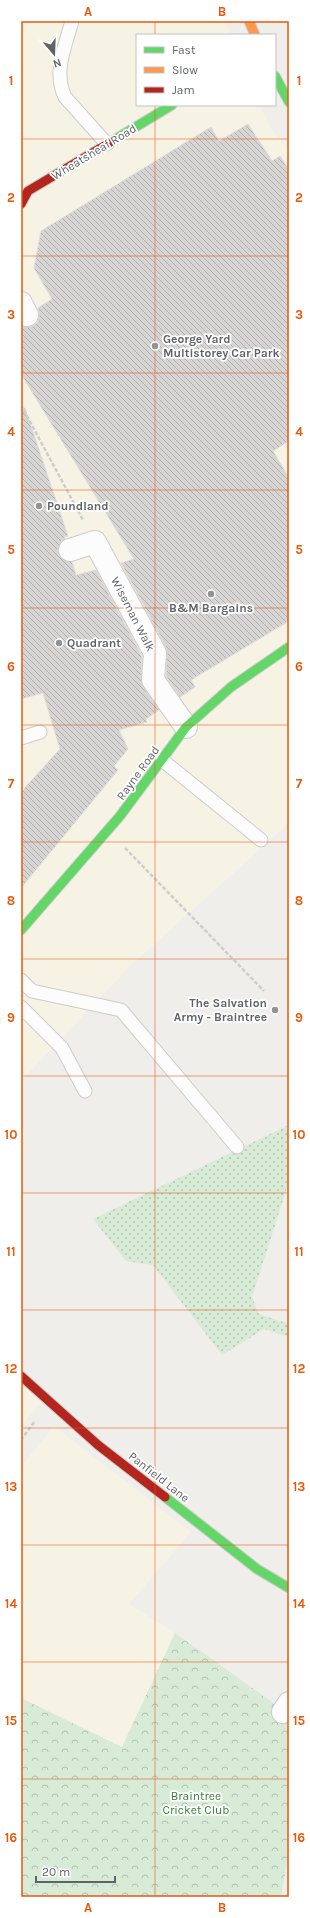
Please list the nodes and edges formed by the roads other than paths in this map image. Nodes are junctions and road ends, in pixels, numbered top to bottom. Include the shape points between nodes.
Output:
1 (72, 21) edge
2 (249, 21) edge
3 (255, 34) edge
4 (276, 78) edge
5 (289, 102) edge
6 (170, 106) edge
7 (107, 144) junction
8 (21, 204) edge
9 (70, 550) dead end
10 (289, 647) edge
11 (186, 727) junction
12 (40, 732) dead end
13 (21, 738) edge
14 (162, 760) junction
15 (260, 840) dead end
16 (21, 930) edge
17 (21, 980) edge
18 (21, 1007) edge
19 (86, 1091) dead end
20 (237, 1147) dead end
21 (21, 1376) edge
22 (289, 1588) edge

1 - 7 lane via 59,74 61,88 65,97
2 - 3 street
4 - 5 street
6 - 7 street, Wheatsheaf Road
7 - 8 street, Wheatsheaf Road via 28,191
9 - 11 street, Wiseman Walk via 95,542 155,653 153,680
10 - 11 street, Rayne Road via 231,687
11 - 14 street, Rayne Road
12 - 13 lane
14 - 15 lane
14 - 16 street, Rayne Road via 120,816
17 - 20 lane via 32,991 121,1010
18 - 19 lane via 62,1048
21 - 22 street, Panfield Lane via 98,1445 257,1569

